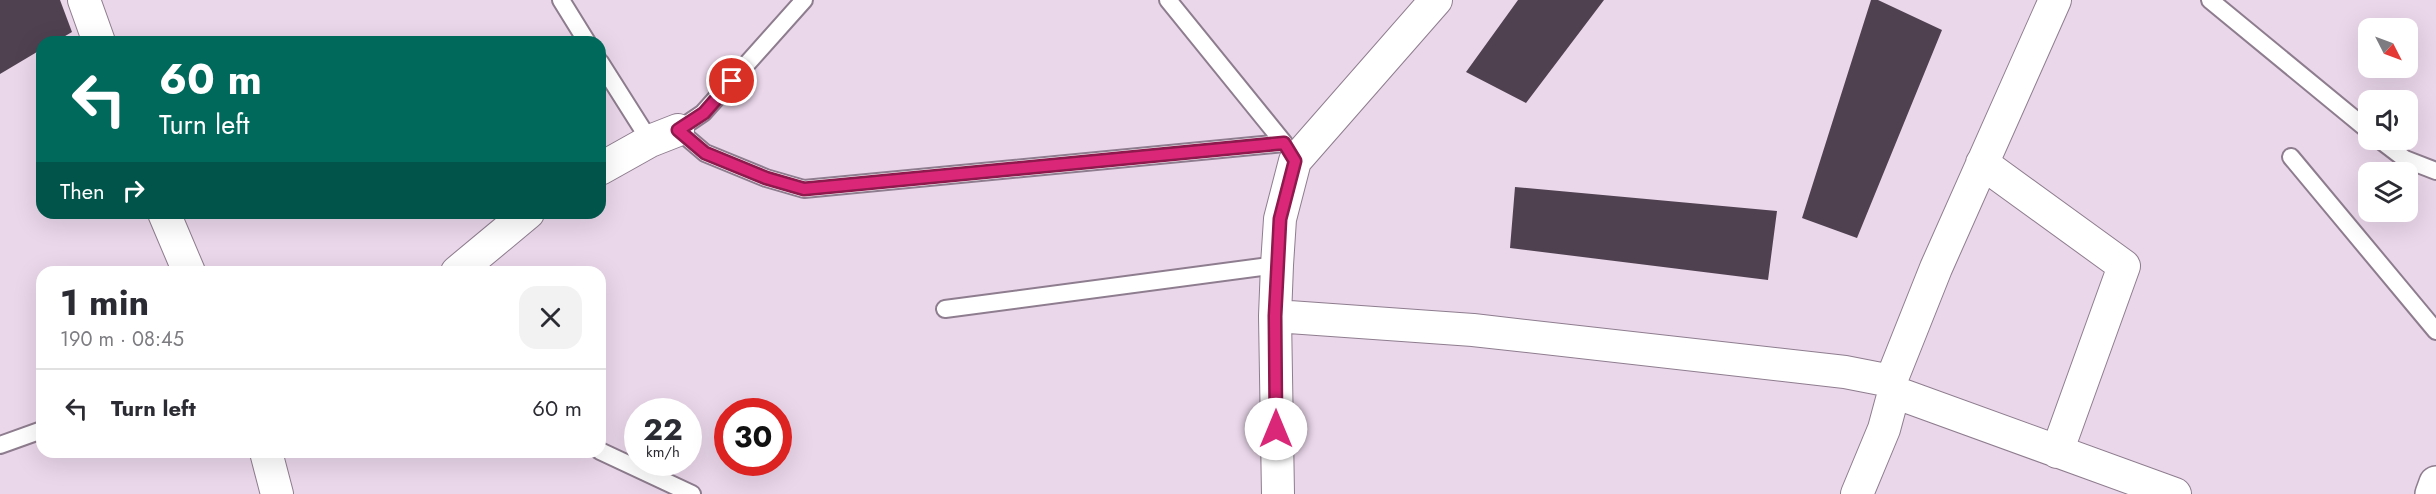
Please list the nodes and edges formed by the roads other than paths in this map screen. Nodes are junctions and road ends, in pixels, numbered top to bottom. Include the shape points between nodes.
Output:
1 (84, 0) edge
2 (561, 0) edge
3 (804, 0) edge
4 (1168, 0) edge
5 (1436, 0) edge
6 (2055, 0) edge
7 (2210, 0) edge
8 (97, 36) edge
9 (583, 36) edge
10 (606, 69) edge
11 (2358, 122) edge
12 (664, 136) junction
13 (2393, 150) edge
14 (1289, 152) junction
15 (2291, 157) dead end
16 (1982, 163) junction
17 (606, 166) edge
18 (2436, 171) edge
19 (167, 219) edge
20 (521, 219) edge
21 (186, 266) edge
22 (464, 266) edge
23 (1277, 266) junction
24 (945, 309) dead end
25 (1275, 316) junction
26 (2436, 331) edge
27 (1893, 387) junction
28 (36, 432) edge
29 (0, 445) edge
30 (2057, 452) junction
31 (606, 454) edge
32 (268, 458) edge
33 (2436, 483) edge
34 (277, 494) edge
35 (692, 494) edge
36 (1278, 494) edge
37 (1857, 494) edge
38 (2175, 494) edge
39 (2432, 494) edge

1 - 8 street
2 - 9 lane
3 - 12 lane via 704,113
4 - 14 lane
5 - 14 street
6 - 16 street
7 - 11 lane
10 - 12 lane
12 - 14 lane via 766,178 804,189
12 - 17 street
13 - 18 lane
14 - 23 street
15 - 26 lane
16 - 27 street via 1936,268
16 - 30 street via 2124,266
19 - 21 street
20 - 22 street
23 - 24 lane
23 - 25 street
25 - 27 street via 1473,330 1845,372
25 - 36 street
27 - 30 street
27 - 37 street via 1884,429
28 - 29 lane
30 - 38 street
31 - 35 lane
32 - 34 street
33 - 39 street

